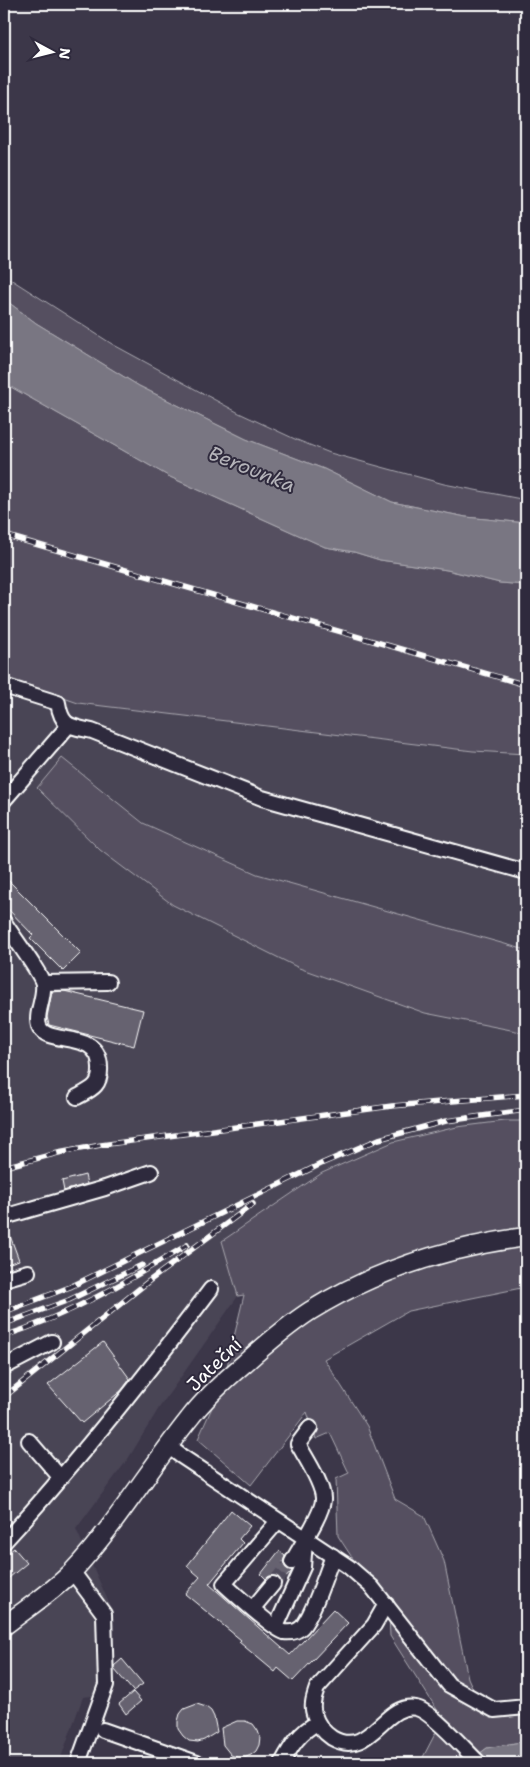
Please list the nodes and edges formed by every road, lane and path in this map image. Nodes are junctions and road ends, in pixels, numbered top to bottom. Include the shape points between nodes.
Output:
1 (4, 686) edge
2 (68, 725) junction
3 (4, 800) edge
4 (526, 872) edge
5 (4, 922) edge
6 (108, 982) dead end
7 (43, 983) junction
8 (77, 1097) dead end
9 (151, 1172) dead end
10 (4, 1218) edge
11 (526, 1237) edge
12 (28, 1272) dead end
13 (4, 1280) edge
14 (211, 1288) dead end
15 (52, 1342) dead end
16 (4, 1367) edge
17 (310, 1428) dead end
18 (29, 1441) dead end
19 (168, 1446) junction
20 (60, 1478) junction
21 (278, 1521) junction
22 (305, 1538) junction
23 (4, 1542) edge
24 (333, 1556) junction
25 (292, 1562) tunnel mouth
26 (72, 1571) junction
27 (273, 1584) tunnel mouth
28 (386, 1604) junction
29 (253, 1608) junction
30 (4, 1626) edge
31 (276, 1627) junction
32 (526, 1707) edge
33 (317, 1723) junction
34 (103, 1730) dead end
35 (180, 1760) edge
36 (78, 1763) edge
37 (197, 1763) edge
38 (282, 1763) edge
39 (479, 1763) edge

1 - 2 lane via 58,703 60,715
2 - 3 lane
2 - 4 lane via 92,731 262,798
5 - 7 lane
6 - 7 lane
7 - 8 lane via 38,1019 40,1028 45,1033 84,1043 100,1057 98,1082 94,1088
9 - 10 lane
11 - 19 main road, Jateční via 466,1247 400,1266 309,1312 223,1382
12 - 13 lane
14 - 20 lane
15 - 16 lane
17 - 22 lane via 298,1444 324,1499
18 - 20 lane
19 - 21 lane
19 - 26 main road, Jateční via 109,1527
20 - 23 lane
21 - 22 lane
21 - 29 lane via 224,1584
22 - 24 lane
22 - 25 lane
22 - 31 lane via 303,1567
24 - 28 lane via 372,1587
24 - 31 lane via 301,1628 284,1632
26 - 30 main road, Jateční via 52,1591
26 - 36 lane via 104,1614 106,1676 106,1685
27 - 29 lane
28 - 32 lane via 449,1685 494,1710
28 - 33 lane via 374,1625 317,1688 313,1705
29 - 31 lane
33 - 38 lane via 300,1735
33 - 39 lane via 334,1739 358,1741 369,1736 394,1713 408,1707 416,1708 429,1714
34 - 35 lane
35 - 37 lane

